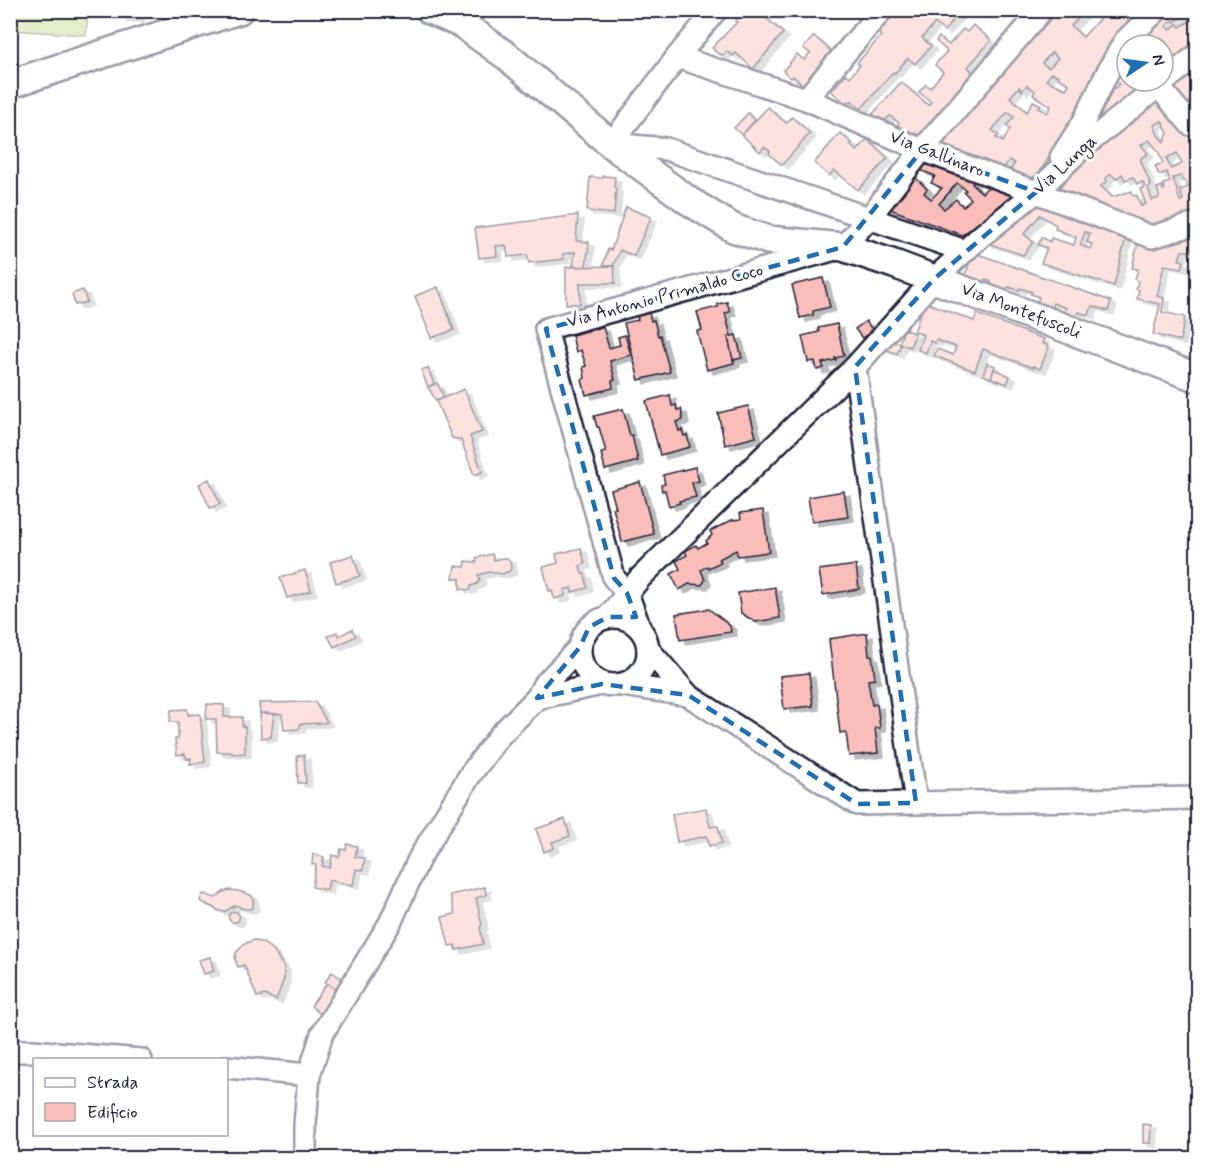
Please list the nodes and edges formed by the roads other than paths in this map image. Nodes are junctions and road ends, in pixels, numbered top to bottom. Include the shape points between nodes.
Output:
1 (239, 10) edge
2 (430, 10) edge
3 (716, 10) edge
4 (882, 10) edge
5 (1041, 10) edge
6 (1157, 10) edge
7 (1197, 54) edge
8 (677, 57) junction
9 (1175, 72) edge
10 (10, 84) edge
11 (1149, 93) edge
12 (1164, 93) edge
13 (806, 99) junction
14 (1197, 121) edge
15 (611, 144) junction
16 (922, 150) junction
17 (1036, 192) junction
18 (869, 218) junction
19 (1197, 223) edge
20 (843, 247) junction
21 (965, 251) junction
22 (934, 279) junction
23 (855, 367) junction
24 (1197, 378) edge
25 (627, 593) junction
26 (608, 617) junction
27 (640, 629) junction
28 (580, 647) junction
29 (648, 649) junction
30 (612, 684) junction
31 (688, 696) junction
32 (537, 698) junction
33 (1197, 798) edge
34 (916, 803) junction
35 (10, 1051) edge
36 (127, 1058) edge
37 (228, 1067) edge
38 (309, 1075) junction
39 (304, 1158) edge

1 - 10 main road
2 - 15 main road, Via Montefuscoli via 462,24 508,57
3 - 8 street
4 - 13 street
5 - 16 street
6 - 17 street via 1125,40 1083,123
7 - 9 street, Via Lunga
8 - 13 street, Via Gallinaro
8 - 15 street
11 - 17 street, Via Lunga
12 - 14 street via 1190,124
13 - 16 street, Via Gallinaro
15 - 18 street via 666,148
15 - 20 main road, Via Montefuscoli via 733,228 768,240
16 - 17 street, Via Gallinaro
16 - 18 street
17 - 19 street, Via Gallinaro via 1152,237
17 - 21 street, Via Lunga
18 - 20 street
18 - 21 street
20 - 22 main road, Via Montefuscoli
20 - 25 street, Via Antonio Primaldo Coco via 546,329 614,578
21 - 22 street, Via Lunga
22 - 23 street, Via Lunga
22 - 24 main road, Via Montefuscoli
23 - 25 street, Via Lunga
23 - 34 street
25 - 26 street, Via Lunga
25 - 27 street
26 - 27 street via 631,621
26 - 28 street via 589,627
27 - 29 street
28 - 30 street via 580,658 592,678
28 - 32 street via 543,686
29 - 30 street via 648,659 638,675 631,681
29 - 31 street
30 - 31 street
30 - 32 street
31 - 34 street via 857,804
32 - 38 street via 500,735 441,821 390,923 322,1034
33 - 34 street
35 - 36 street
37 - 38 street
38 - 39 street

